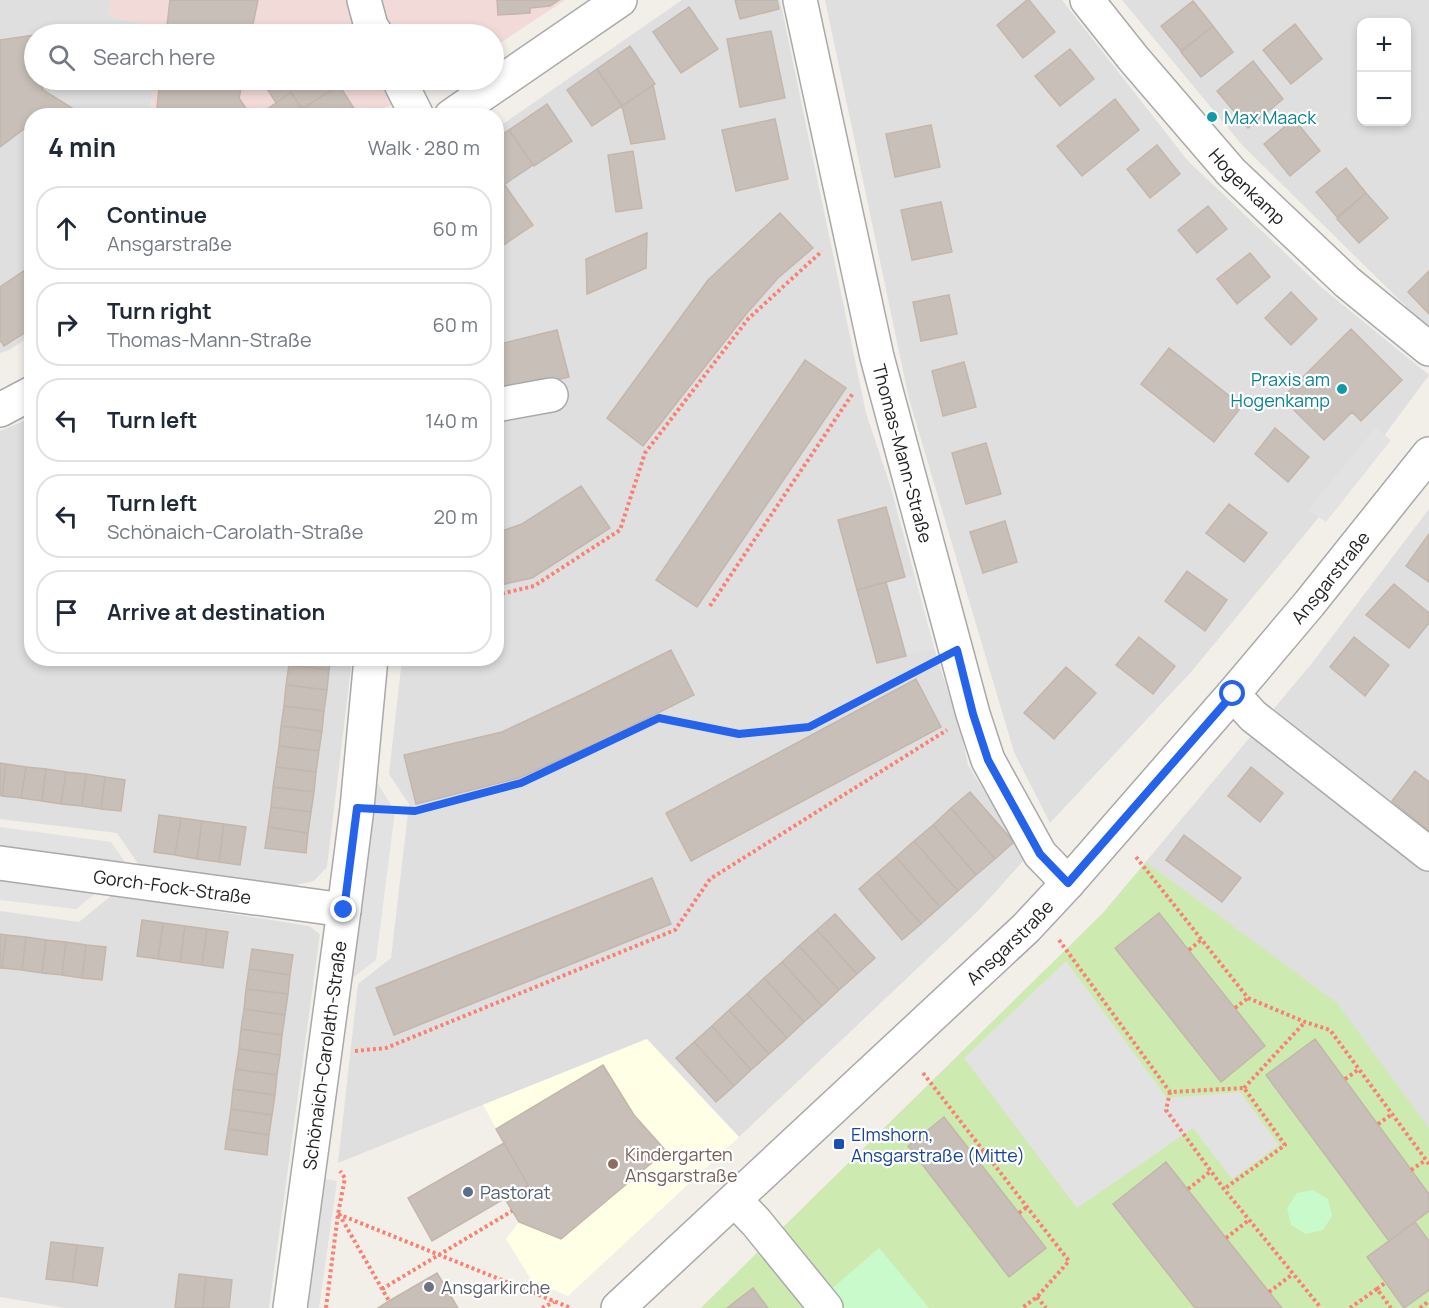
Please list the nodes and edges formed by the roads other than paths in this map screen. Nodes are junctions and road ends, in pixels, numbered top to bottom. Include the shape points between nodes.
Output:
1 (364, 0) edge
2 (621, 0) edge
3 (800, 0) edge
4 (1087, 0) edge
5 (370, 24) edge
6 (504, 80) edge
7 (404, 90) edge
8 (489, 90) edge
9 (413, 108) edge
10 (463, 108) edge
11 (1429, 349) edge
12 (551, 395) dead end
13 (24, 397) edge
14 (504, 404) edge
15 (0, 410) edge
16 (1429, 453) edge
17 (370, 666) edge
18 (1233, 694) junction
19 (1429, 854) edge
20 (0, 863) edge
21 (1068, 883) junction
22 (344, 910) junction
23 (735, 1200) junction
24 (629, 1304) edge
25 (290, 1308) edge
26 (826, 1308) edge

1 - 5 street
2 - 6 street
3 - 21 street, Thomas-Mann-Straße via 877,357 973,714 988,760 1028,833 1040,854
4 - 11 street, Hogenkamp via 1231,172 1347,282
7 - 9 street
8 - 10 street
12 - 14 street
13 - 15 street
16 - 18 street, Ansgarstraße
17 - 22 street, Schönaich-Carolath-Straße
18 - 19 street via 1253,716
18 - 21 street, Ansgarstraße
20 - 22 street, Gorch-Fock-Straße
21 - 23 street, Ansgarstraße via 1026,928
22 - 25 street, Schönaich-Carolath-Straße
23 - 24 street, Ansgarstraße
23 - 26 street

